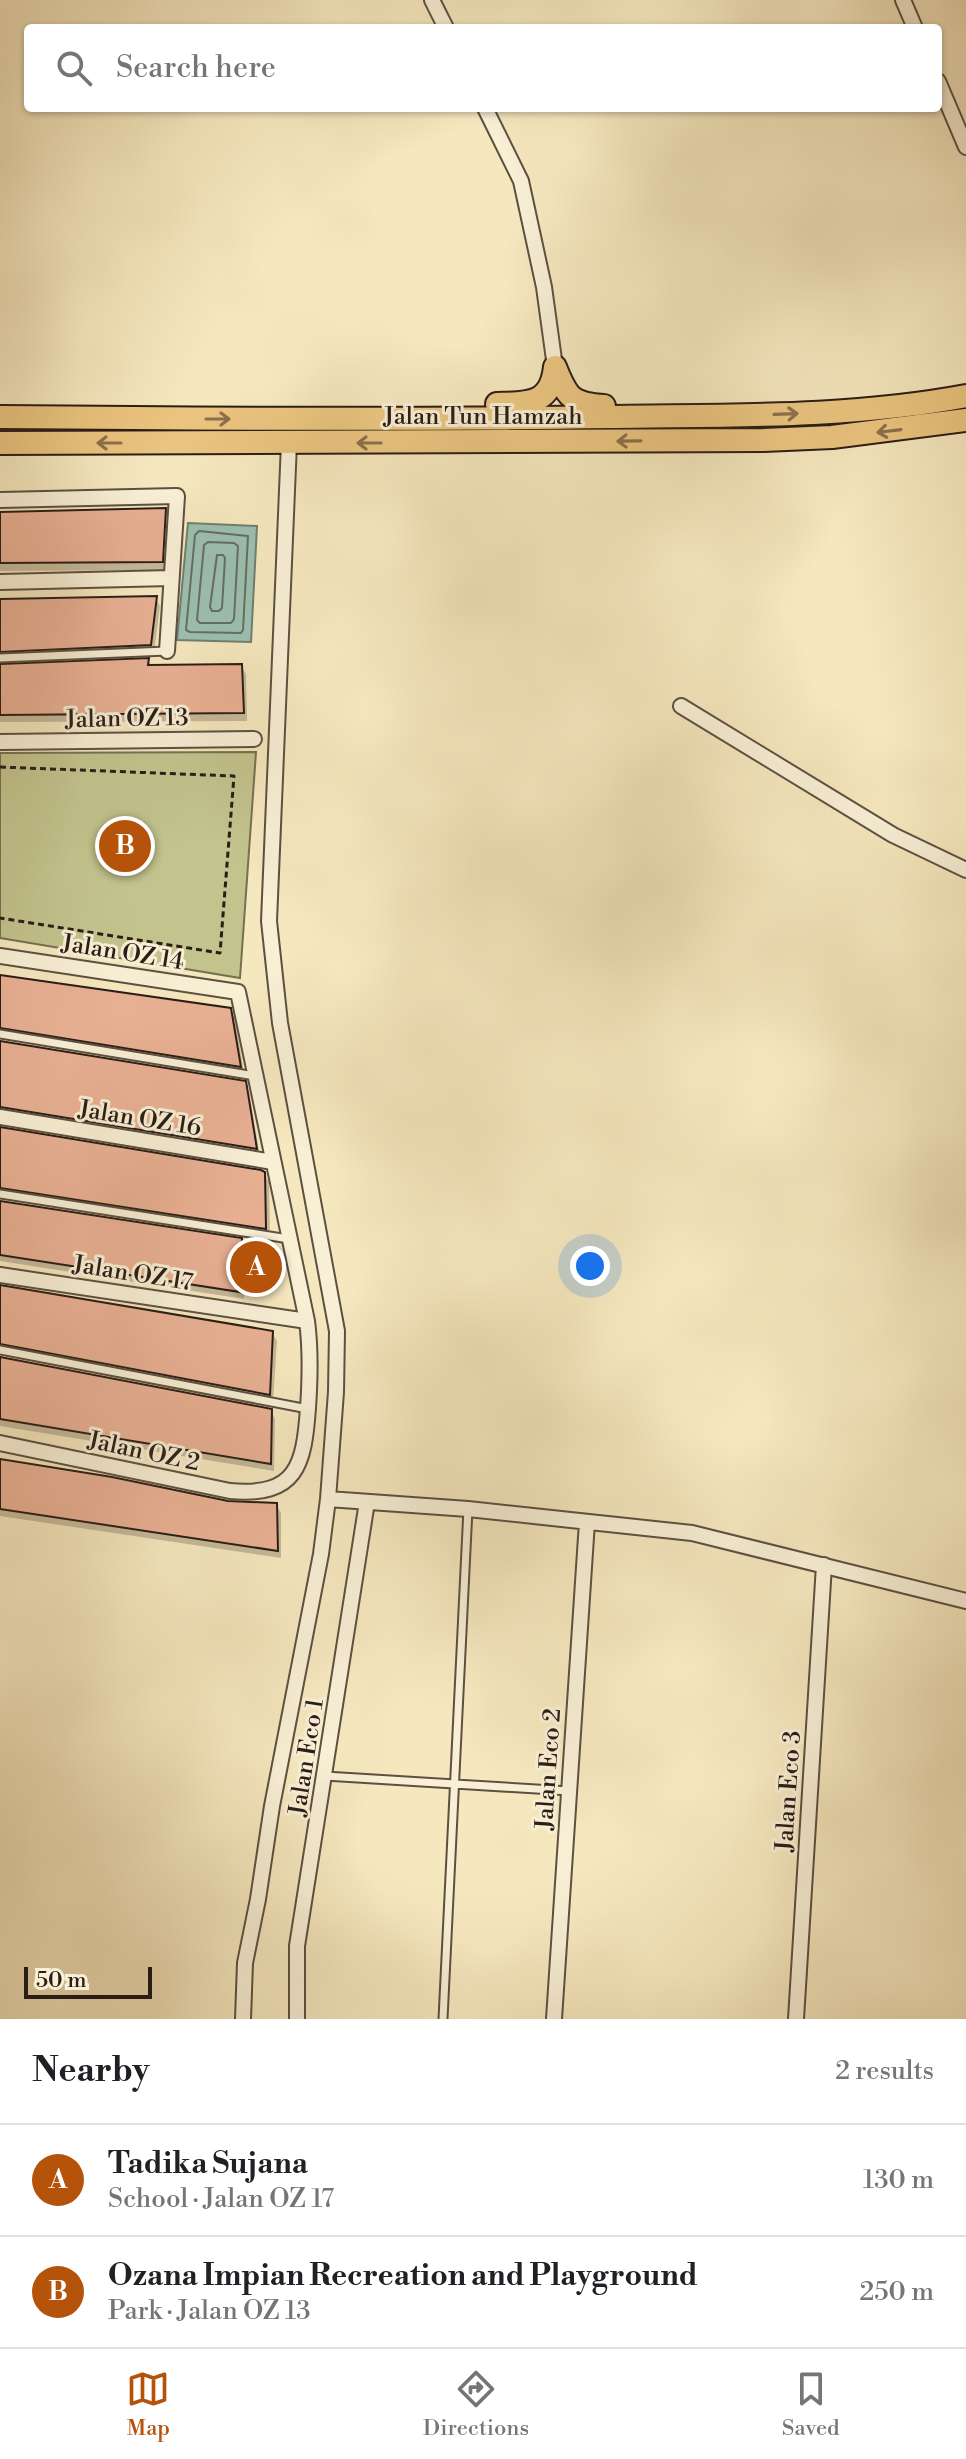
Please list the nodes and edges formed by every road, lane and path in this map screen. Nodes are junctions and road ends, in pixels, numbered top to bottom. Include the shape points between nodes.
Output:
1 (432, 0) edge
2 (903, 0) edge
3 (444, 24) edge
4 (913, 24) edge
5 (942, 90) edge
6 (487, 112) edge
7 (966, 147) edge
8 (555, 367) junction
9 (966, 387) edge
10 (966, 396) edge
11 (869, 409) junction
12 (748, 414) junction
13 (0, 417) edge
14 (316, 419) junction
15 (966, 420) edge
16 (0, 443) edge
17 (289, 443) junction
18 (0, 500) edge
19 (171, 578) junction
20 (0, 582) edge
21 (167, 651) joint
22 (0, 658) edge
23 (681, 706) dead end
24 (254, 739) dead end
25 (0, 742) edge
26 (0, 767) edge
27 (966, 870) edge
28 (0, 918) edge
29 (0, 956) edge
30 (0, 1034) edge
31 (255, 1076) junction
32 (0, 1117) edge
33 (273, 1162) junction
34 (0, 1194) edge
35 (289, 1239) junction
36 (0, 1275) edge
37 (307, 1321) junction
38 (0, 1350) edge
39 (308, 1409) junction
40 (0, 1443) edge
41 (328, 1499) junction
42 (367, 1502) junction
43 (468, 1509) junction
44 (587, 1522) junction
45 (824, 1565) junction
46 (966, 1601) edge
47 (325, 1776) junction
48 (454, 1783) junction
49 (569, 1791) junction
50 (243, 2019) edge
51 (297, 2019) edge
52 (443, 2019) edge
53 (554, 2019) edge
54 (796, 2019) edge

1 - 3 street
2 - 4 street
5 - 7 street
6 - 8 street via 521,181
8 - 12 main road via 563,388 584,405
8 - 14 main road via 548,391 531,402
9 - 11 main road
10 - 11 main road, Jalan Tun Hamzah
12 -> 11 main road, Jalan Tun Hamzah
12 - 14 main road, Jalan Tun Hamzah
13 -> 14 main road, Jalan Tun Hamzah
15 -> 17 main road, Jalan Tun Hamzah via 764,440
17 -> 16 main road, Jalan Tun Hamzah
17 - 41 street via 269,921 280,1023 337,1331
18 - 19 street via 177,496
19 - 20 street
19 - 21 street
21 - 22 lane
23 - 27 street via 893,835
24 - 25 street, Jalan OZ 13
26 - 28 path via 234,776 220,953
29 - 31 street, Jalan OZ 14 via 238,992
30 - 31 lane
31 - 33 street
32 - 33 street, Jalan OZ 16
33 - 35 street
34 - 35 lane
35 - 37 street
36 - 37 street, Jalan OZ 17
37 - 39 street
38 - 39 lane
39 - 40 street, Jalan OZ 2 via 301,1462 279,1485 263,1492 230,1491
41 - 42 street
41 - 50 street via 245,1963
42 - 43 street
42 - 47 street, Jalan Eco 1
43 - 44 street
43 - 48 lane
44 - 45 street via 692,1533
44 - 49 street, Jalan Eco 2
45 - 46 street
45 - 54 street, Jalan Eco 3
47 - 48 lane
47 - 51 street, Jalan Eco 1 via 297,1946
48 - 49 lane
48 - 52 lane
49 - 53 street, Jalan Eco 2

